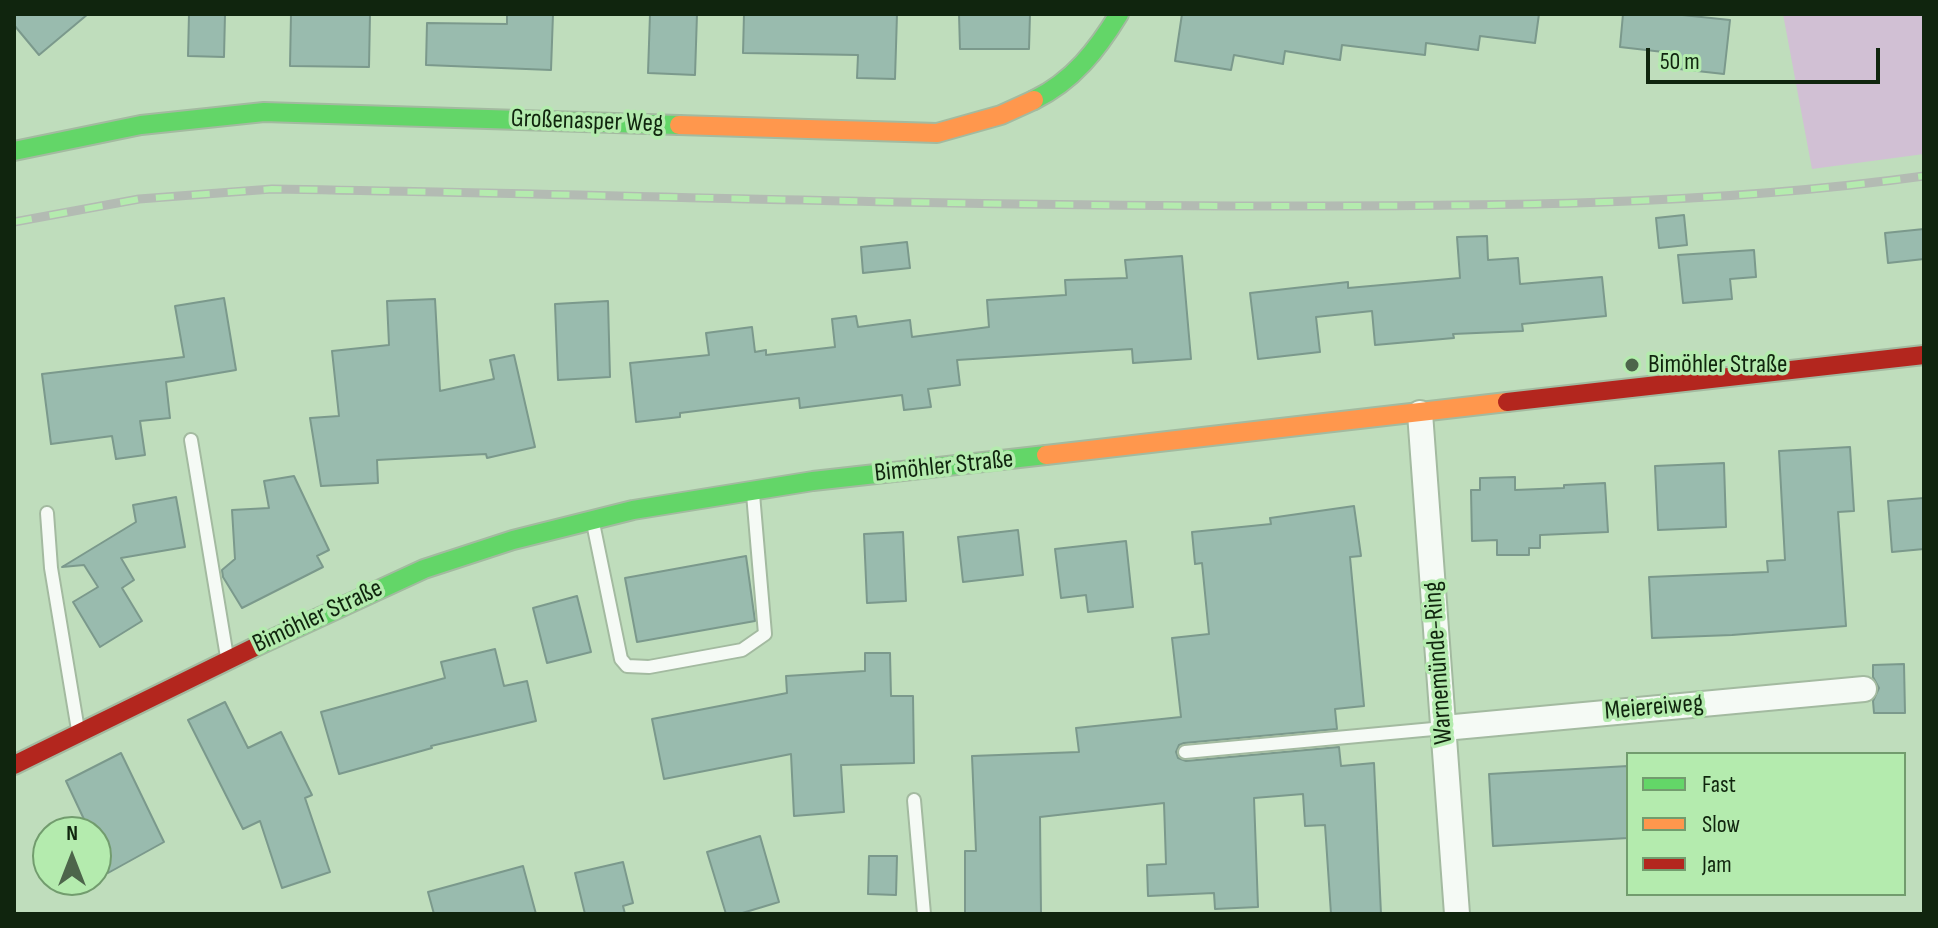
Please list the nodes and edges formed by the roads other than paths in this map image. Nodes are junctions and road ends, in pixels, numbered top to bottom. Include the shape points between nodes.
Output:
1 (1119, 14) edge
2 (14, 151) edge
3 (1924, 355) edge
4 (1420, 413) junction
5 (191, 440) dead end
6 (753, 491) junction
7 (47, 513) dead end
8 (593, 520) junction
9 (227, 660) junction
10 (1864, 689) dead end
11 (1444, 728) junction
12 (78, 733) junction
13 (1185, 752) dead end
14 (14, 765) edge
15 (914, 800) dead end
16 (924, 914) edge
17 (1457, 914) edge

1 - 2 street, Großenasper Weg via 1091,56 1051,92 998,118 937,133 264,112 141,125
3 - 4 street, Bimöhler Straße
4 - 6 street, Bimöhler Straße
4 - 11 street, Warnemünde-Ring
5 - 9 lane
6 - 8 street, Bimöhler Straße
6 - 8 lane via 765,634 742,650 649,667 627,666 621,659
7 - 12 lane
8 - 9 street, Bimöhler Straße via 424,569
9 - 12 street, Bimöhler Straße
10 - 11 street, Meiereiweg
11 - 13 lane
11 - 17 street, Warnemünde-Ring
12 - 14 street, Bimöhler Straße
15 - 16 lane

